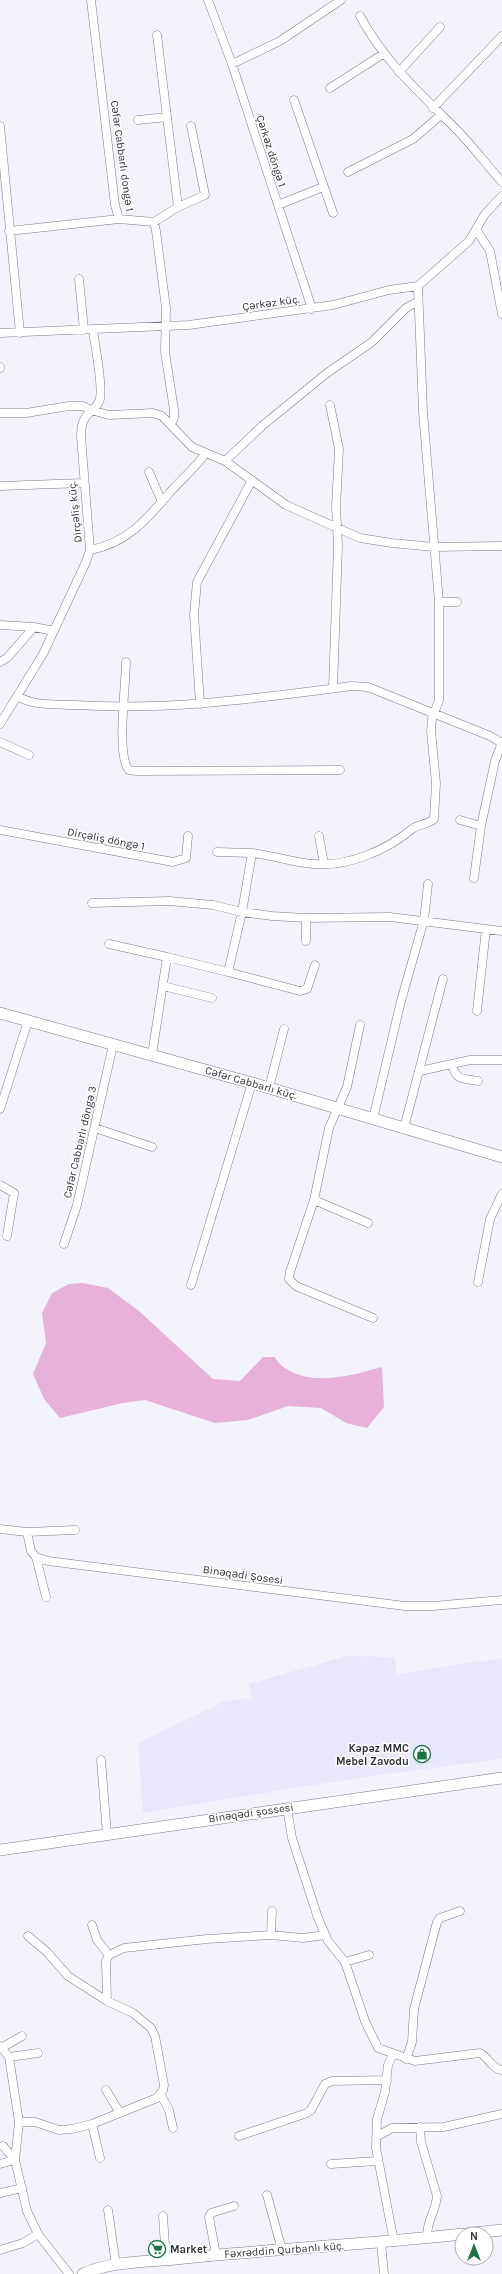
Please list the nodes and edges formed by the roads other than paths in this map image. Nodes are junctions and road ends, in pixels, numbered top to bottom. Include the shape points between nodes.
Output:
1 (91, 0) edge
2 (208, 0) edge
3 (341, 0) edge
4 (360, 16) dead end
5 (440, 27) dead end
6 (157, 34) dead end
7 (502, 36) edge
8 (383, 54) junction
9 (232, 64) junction
10 (399, 72) junction
11 (330, 88) dead end
12 (294, 100) dead end
13 (433, 108) junction
14 (441, 115) junction
15 (167, 117) junction
16 (138, 120) dead end
17 (0, 126) edge
18 (191, 126) dead end
19 (348, 172) dead end
20 (2, 173) edge
21 (502, 182) edge
22 (323, 187) junction
23 (502, 196) edge
24 (278, 205) junction
25 (178, 207) junction
26 (333, 213) dead end
27 (119, 220) junction
28 (154, 222) junction
29 (9, 231) junction
30 (477, 231) junction
31 (79, 279) dead end
32 (418, 286) junction
33 (500, 293) edge
34 (417, 302) junction
35 (312, 308) junction
36 (502, 314) edge
37 (166, 327) junction
38 (84, 330) junction
39 (94, 330) junction
40 (0, 333) edge
41 (20, 333) junction
42 (330, 405) dead end
43 (91, 410) junction
44 (0, 413) edge
45 (171, 424) junction
46 (205, 454) junction
47 (225, 461) junction
48 (149, 472) dead end
49 (252, 480) junction
50 (83, 483) junction
51 (0, 486) edge
52 (162, 502) junction
53 (338, 528) junction
54 (502, 546) edge
55 (434, 547) junction
56 (90, 550) junction
57 (439, 602) junction
58 (457, 602) dead end
59 (0, 625) edge
60 (34, 627) junction
61 (54, 631) junction
62 (0, 662) edge
63 (126, 662) dead end
64 (334, 688) junction
65 (19, 697) junction
66 (200, 704) junction
67 (123, 708) junction
68 (435, 713) junction
69 (0, 724) edge
70 (0, 742) edge
71 (502, 743) edge
72 (29, 754) dead end
73 (340, 770) dead end
74 (460, 820) dead end
75 (481, 826) junction
76 (0, 830) edge
77 (188, 836) dead end
78 (319, 836) dead end
79 (217, 852) dead end
80 (252, 853) junction
81 (324, 864) junction
82 (474, 878) dead end
83 (428, 884) dead end
84 (92, 903) dead end
85 (242, 912) junction
86 (306, 918) junction
87 (424, 920) junction
88 (486, 929) junction
89 (502, 931) edge
90 (306, 942) dead end
91 (109, 944) dead end
92 (167, 957) junction
93 (315, 965) dead end
94 (228, 972) junction
95 (443, 979) dead end
96 (163, 986) junction
97 (212, 998) dead end
98 (477, 1011) dead end
99 (0, 1013) edge
100 (28, 1021) junction
101 (360, 1025) dead end
102 (284, 1029) dead end
103 (113, 1045) junction
104 (152, 1055) junction
105 (502, 1060) edge
106 (452, 1064) junction
107 (420, 1071) junction
108 (478, 1081) dead end
109 (252, 1083) junction
110 (270, 1088) junction
111 (338, 1108) junction
112 (0, 1109) edge
113 (373, 1119) junction
114 (95, 1128) junction
115 (404, 1128) junction
116 (152, 1147) dead end
117 (502, 1157) edge
118 (0, 1185) edge
119 (502, 1194) edge
120 (314, 1200) junction
121 (368, 1223) dead end
122 (7, 1236) dead end
123 (64, 1244) dead end
124 (478, 1282) dead end
125 (191, 1284) dead end
126 (373, 1318) dead end
127 (0, 1529) edge
128 (75, 1530) dead end
129 (28, 1532) junction
130 (36, 1557) junction
131 (46, 1597) dead end
132 (502, 1600) edge
133 (101, 1760) dead end
134 (502, 1778) edge
135 (287, 1808) junction
136 (107, 1834) junction
137 (0, 1850) edge
138 (272, 1911) dead end
139 (460, 1911) dead end
140 (92, 1925) dead end
141 (271, 1935) junction
142 (326, 1935) junction
143 (28, 1936) dead end
144 (109, 1955) junction
145 (369, 1955) dead end
146 (345, 1962) junction
147 (107, 2002) junction
148 (22, 2036) dead end
149 (1, 2046) edge
150 (38, 2053) dead end
151 (393, 2054) junction
152 (10, 2057) junction
153 (406, 2059) junction
154 (502, 2070) edge
155 (387, 2080) junction
156 (106, 2090) dead end
157 (161, 2095) junction
158 (120, 2113) junction
159 (502, 2114) edge
160 (19, 2122) junction
161 (92, 2124) junction
162 (420, 2127) junction
163 (173, 2128) dead end
164 (239, 2136) dead end
165 (376, 2137) junction
166 (3, 2146) dead end
167 (100, 2158) dead end
168 (15, 2160) junction
169 (377, 2161) junction
170 (0, 2164) edge
171 (331, 2164) dead end
172 (22, 2188) junction
173 (0, 2193) edge
174 (267, 2196) dead end
175 (234, 2206) dead end
176 (108, 2210) dead end
177 (163, 2216) dead end
178 (38, 2234) junction
179 (454, 2235) edge
180 (427, 2238) junction
181 (394, 2242) junction
182 (381, 2243) junction
183 (0, 2250) edge
184 (282, 2250) junction
185 (216, 2255) junction
186 (166, 2260) junction
187 (116, 2265) junction
188 (69, 2274) edge
189 (83, 2274) edge
190 (384, 2274) edge

1 - 27 street, Cəfər Cabbarlı dongə 1 via 115,206
2 - 9 street, Çərkəz döngə 1
3 - 9 street via 280,41
4 - 8 street
5 - 10 street
6 - 15 street
7 - 13 street
8 - 10 street
8 - 11 street
9 - 24 street, Çərkəz döngə 1
10 - 13 street
12 - 22 street
13 - 14 street
14 - 19 street via 413,139
14 - 21 street
15 - 16 street
15 - 25 street
17 - 20 street
18 - 25 street via 206,189 205,196
20 - 29 street
22 - 24 street
22 - 26 street
23 - 30 street via 485,214
24 - 35 street, Çərkəz döngə 1
25 - 28 street
27 - 28 street, Cəfər Cabbarlı dongə 1
27 - 29 street
28 - 37 street via 166,308
29 - 41 street
30 - 32 street
30 - 33 street via 490,251
31 - 38 street
32 - 34 street
32 - 35 street, Çərkəz küç. via 388,290 343,304
33 - 36 street
34 - 47 street via 406,308 372,342 328,373 262,426
34 - 55 street
35 - 37 street, Çərkəz küç. via 253,318
37 - 39 street, Çərkəz küç.
37 - 45 street via 165,352 174,410
38 - 39 street, Çərkəz küç.
38 - 41 street, Çərkəz küç.
39 - 43 street, Dirçəliş küç. via 100,400
40 - 41 street, Çərkəz küç.
42 - 53 street via 338,449
43 - 44 street via 83,406 69,406 26,413
43 - 45 street via 109,415 153,413 162,416
43 - 50 street, Dirçəliş küç. via 81,425
45 - 46 street via 183,439
46 - 47 street
46 - 52 street
47 - 49 street
48 - 52 street
49 - 53 street via 286,505
49 - 66 street via 197,582 194,614
50 - 51 street
50 - 56 street, Dirçəliş küç.
52 - 56 street via 127,536 105,547
53 - 55 street via 374,541
53 - 64 street
54 - 55 street
55 - 57 street
56 - 61 street, Dirçəliş küç.
57 - 58 street
57 - 68 street via 440,692
59 - 60 street
60 - 61 street
60 - 62 street via 7,658
61 - 65 street, Dirçəliş küç.
63 - 67 street
64 - 66 street via 249,701
64 - 68 street via 368,687
65 - 67 street via 35,703
65 - 69 street, Dirçəliş küç.
66 - 67 street
67 - 73 street via 125,762 130,770
68 - 71 street
68 - 81 street via 431,731 436,783 434,819 417,826 400,840 365,855
70 - 72 street
71 - 75 street via 495,761
74 - 75 street
75 - 82 street
76 - 77 street, Dirçəliş döngə 1 via 173,862 186,858
78 - 81 street
79 - 80 street
80 - 81 street via 284,857 307,864
80 - 85 street
83 - 87 street
84 - 85 street via 169,901 212,905
85 - 86 street
85 - 94 street
86 - 87 street via 390,917
86 - 90 street
87 - 88 street
87 - 113 street via 400,1002
88 - 89 street
88 - 98 street
91 - 92 street
92 - 94 street
92 - 96 street
93 - 94 street via 307,989 300,990
95 - 107 street
96 - 97 street
96 - 104 street
99 - 100 street, Cəfər Cabbarlı küç.
100 - 103 street, Cəfər Cabbarlı küç.
100 - 112 street
101 - 111 street via 347,1087
102 - 110 street
103 - 104 street, Cəfər Cabbarlı küç.
103 - 114 street, Cəfər Cabbarlı döngə 3
104 - 109 street, Cəfər Cabbarlı küç.
105 - 106 street via 470,1060
106 - 107 street
106 - 108 street via 458,1078
107 - 115 street
109 - 110 street, Cəfər Cabbarlı küç.
109 - 125 street
110 - 111 street, Cəfər Cabbarlı küç.
111 - 113 street, Cəfər Cabbarlı küç.
111 - 120 street via 329,1128
113 - 115 street, Cəfər Cabbarlı küç.
114 - 116 street
114 - 123 street, Cəfər Cabbarlı döngə 3 via 77,1205
115 - 117 street, Cəfər Cabbarlı küç.
118 - 122 street via 14,1193
119 - 124 street via 490,1219
120 - 121 street
120 - 126 street via 289,1279 296,1286
127 - 129 street
128 - 129 street
129 - 130 street via 31,1551
130 - 131 street
130 - 132 street, Binəqədi Şosesi via 57,1563 372,1603 433,1606
133 - 136 street
134 - 135 street, Binəqədi şossesi
135 - 136 street, Binəqədi şossesi
135 - 142 street via 292,1838
136 - 137 street, Binəqədi şossesi
138 - 141 street
139 - 153 street via 440,1918 437,1922 414,2009 412,2042
140 - 144 street via 97,1940
141 - 142 street via 303,1938
141 - 144 street via 124,1948
142 - 146 street
143 - 147 street via 47,1952 68,1976
144 - 147 street via 106,1961
145 - 146 street
146 - 151 street via 365,2021 378,2048
147 - 157 street via 133,2012 151,2028 163,2072 164,2085
148 - 149 street
149 - 152 street
150 - 152 street
151 - 153 street
151 - 155 street via 388,2065
152 - 160 street
153 - 154 street via 480,2053 494,2067
155 - 164 street via 332,2081 325,2084 307,2113
155 - 165 street via 378,2111
156 - 158 street
157 - 158 street via 151,2102
157 - 163 street via 169,2110
158 - 161 street
159 - 162 street via 444,2127
160 - 161 street via 35,2122 59,2130
160 - 168 street
161 - 167 street
162 - 165 street via 392,2128
162 - 180 street via 421,2142 437,2196 428,2221
165 - 169 street
166 - 168 street
168 - 170 street
168 - 172 street
169 - 171 street
169 - 181 street via 389,2208
172 - 173 street
172 - 178 street via 27,2211
174 - 184 street
175 - 185 street via 211,2213 209,2217
176 - 187 street
177 - 186 street
178 - 183 street via 23,2243
178 - 188 street
179 - 180 street, Fəxrəddin Qurbanlı küç.
180 - 181 street, Fəxrəddin Qurbanlı küç.
181 - 182 street, Fəxrəddin Qurbanlı küç.
182 - 184 street, Fəxrəddin Qurbanlı küç.
182 - 190 street
184 - 185 street, Fəxrəddin Qurbanlı küç.
185 - 186 street, Fəxrəddin Qurbanlı küç.
186 - 187 street, Fəxrəddin Qurbanlı küç.
187 - 189 street, Fəxrəddin Qurbanlı küç.

